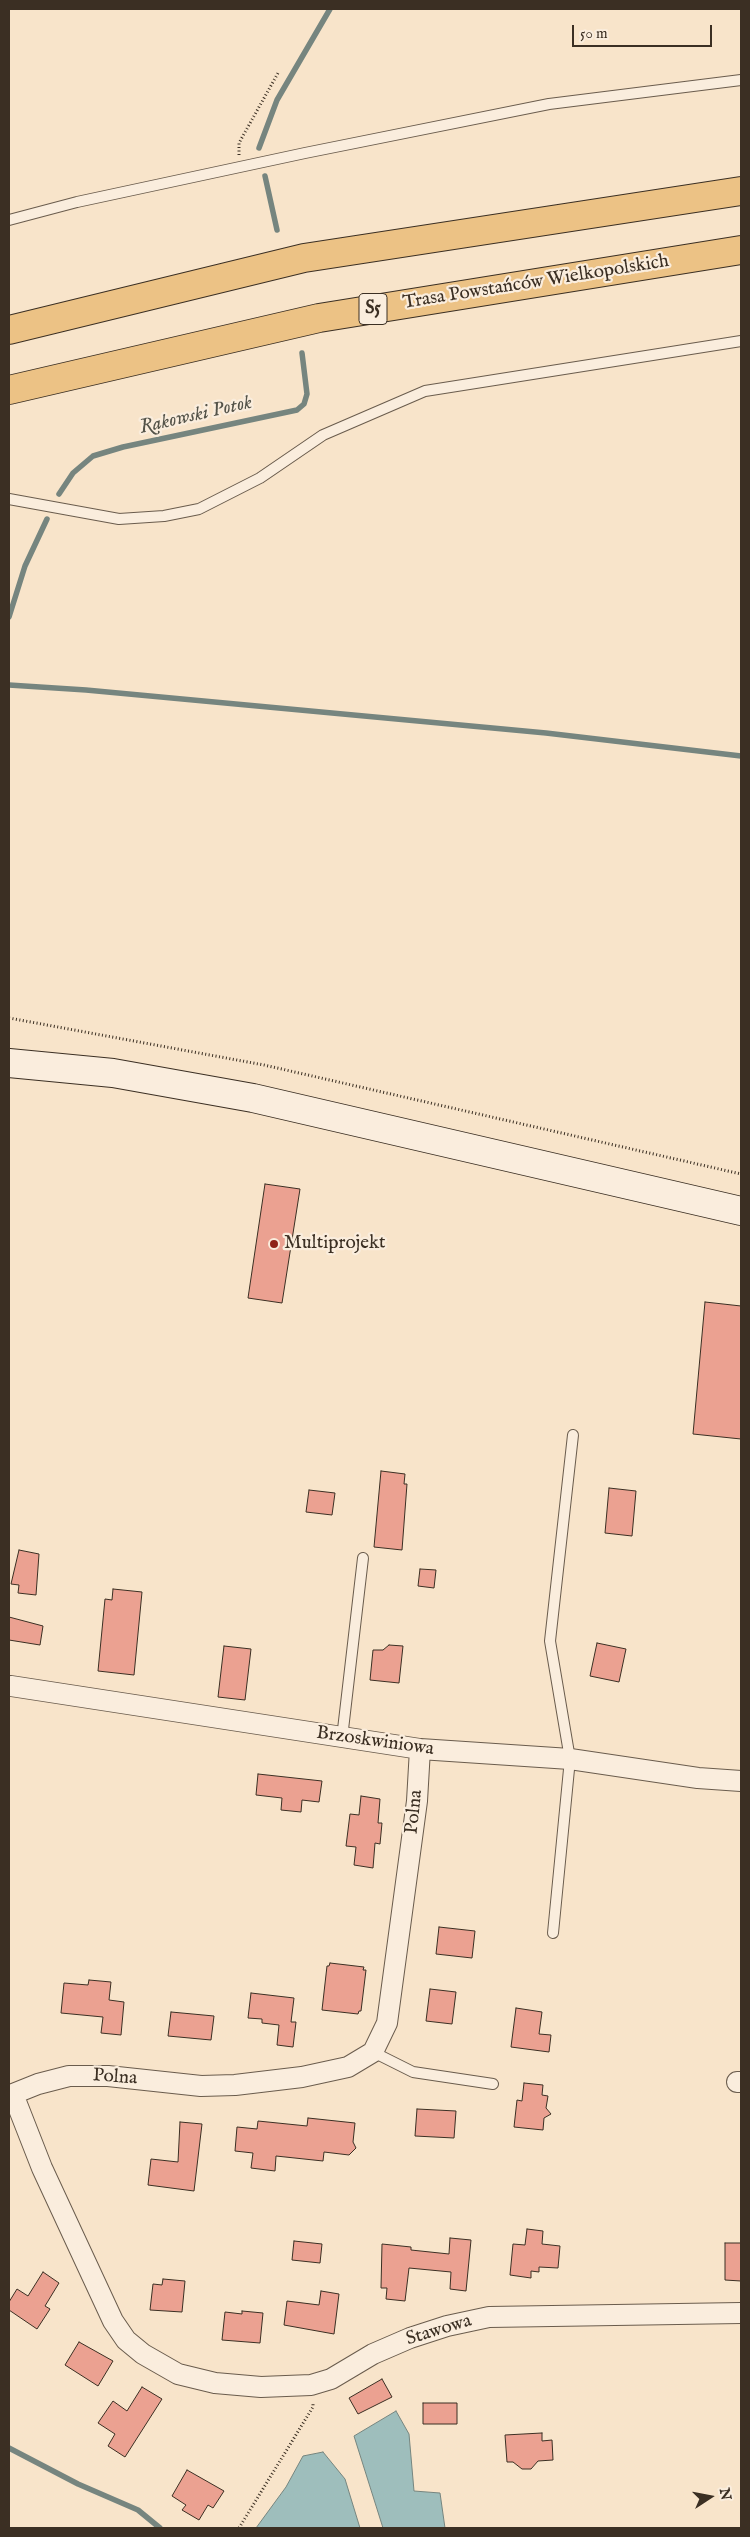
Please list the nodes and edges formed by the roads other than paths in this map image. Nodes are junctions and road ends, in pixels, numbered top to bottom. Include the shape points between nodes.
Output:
1 (741, 80) edge
2 (741, 191) edge
3 (9, 220) edge
4 (741, 250) edge
5 (9, 330) edge
6 (741, 341) edge
7 (9, 390) edge
8 (9, 499) edge
9 (9, 1063) edge
10 (741, 1211) edge
11 (573, 1434) dead end
12 (363, 1558) dead end
13 (11, 1686) dead end
14 (342, 1738) junction
15 (420, 1749) junction
16 (570, 1759) junction
17 (741, 1782) edge
18 (553, 1933) dead end
19 (373, 2052) junction
20 (494, 2084) dead end
21 (11, 2090) edge
22 (741, 2313) edge
23 (311, 2385) joint

1 - 3 lane via 549,104 305,153 77,202
2 - 5 highway via 304,258
4 - 7 highway, Trasa Powstańców Wielkopolskich / S5 via 319,318
6 - 8 lane via 425,391 323,436 260,478 199,509 173,515 119,519
9 - 10 main road via 113,1073 253,1098
11 - 16 lane via 550,1641
12 - 14 lane
13 - 14 street, Brzoskwiniowa
14 - 15 street, Brzoskwiniowa
15 - 16 street, Brzoskwiniowa
15 - 19 street, Polna via 417,1802 387,2023
16 - 17 street, Brzoskwiniowa
16 - 18 lane
19 - 20 lane via 413,2072
19 - 21 street, Polna via 348,2068 235,2085 201,2086 108,2076 69,2076
21 - 23 street, Polna via 42,2168 113,2321 126,2340 158,2365 196,2380 261,2387
22 - 23 street, Stawowa via 489,2317 410,2338 373,2354 331,2379

